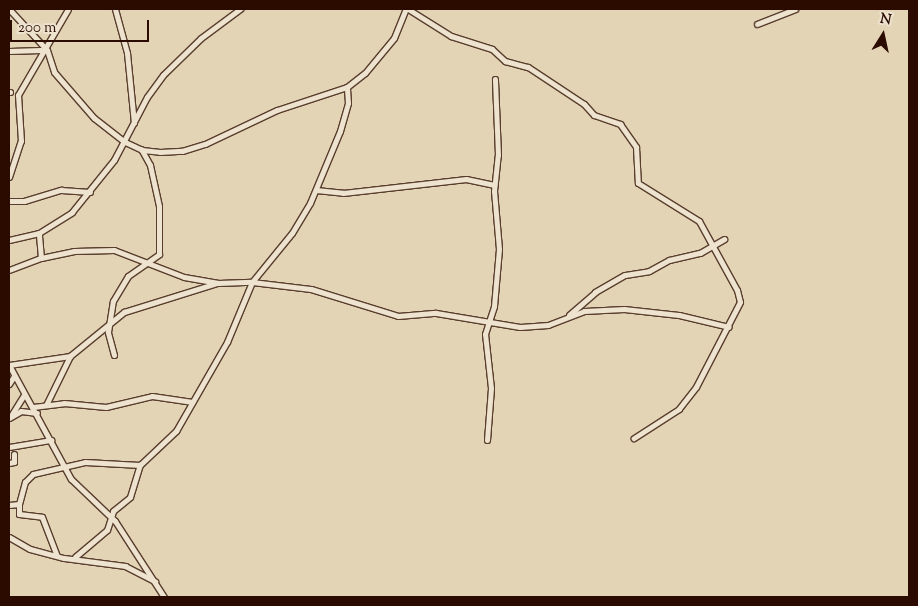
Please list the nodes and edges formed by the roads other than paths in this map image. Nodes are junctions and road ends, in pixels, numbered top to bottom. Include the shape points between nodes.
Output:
1 (9, 9) edge
2 (68, 9) edge
3 (115, 9) edge
4 (240, 9) edge
5 (407, 9) edge
6 (794, 9) edge
7 (757, 24) dead end
8 (42, 47) junction
9 (9, 51) edge
10 (496, 79) dead end
11 (347, 86) junction
12 (134, 123) junction
13 (125, 142) junction
14 (141, 149) junction
15 (9, 176) edge
16 (494, 185) junction
17 (316, 190) junction
18 (90, 192) junction
19 (9, 201) edge
20 (39, 233) junction
21 (724, 239) dead end
22 (9, 240) edge
23 (711, 247) junction
24 (41, 258) junction
25 (149, 261) junction
26 (9, 270) edge
27 (252, 282) junction
28 (218, 283) junction
29 (565, 319) junction
30 (488, 323) junction
31 (108, 326) junction
32 (729, 327) junction
33 (114, 355) dead end
34 (70, 356) junction
35 (9, 365) edge
36 (14, 376) junction
37 (9, 384) edge
38 (24, 395) junction
39 (193, 402) junction
40 (46, 405) junction
41 (12, 407) edge
42 (33, 407) junction
43 (37, 413) junction
44 (10, 416) edge
45 (634, 438) dead end
46 (51, 440) junction
47 (487, 440) dead end
48 (9, 448) edge
49 (14, 454) dead end
50 (9, 464) edge
51 (140, 465) junction
52 (64, 467) junction
53 (19, 504) junction
54 (9, 505) edge
55 (111, 517) junction
56 (9, 537) edge
57 (56, 554) junction
58 (75, 557) junction
59 (156, 581) junction
60 (164, 597) edge

1 - 8 street
2 - 8 street
3 - 12 street via 127,53
4 - 12 street via 201,38 163,75
5 - 11 street via 394,38 365,73
5 - 23 street via 451,36 492,49 505,61 528,67 584,104 594,115 620,124 636,147 638,183 699,221
6 - 7 street
8 - 9 street
8 - 13 street via 59,79 94,118
8 - 15 street via 18,95 21,141
10 - 16 street via 498,155
11 - 14 street via 277,110 234,133 182,151
11 - 17 street via 345,116
12 - 13 street
13 - 14 street
13 - 18 street
14 - 25 street via 150,165 159,206 158,254
16 - 17 street via 466,179 343,193
16 - 30 street via 499,249 494,301
17 - 27 street via 292,233
18 - 19 street via 61,190 24,201
18 - 20 street via 72,212
20 - 22 street
20 - 24 street
21 - 23 street
23 - 29 street via 650,271 625,275 595,292
23 - 32 street via 737,290 740,302
24 - 25 street via 103,249
24 - 26 street
25 - 28 street via 184,277
25 - 31 street via 135,269 122,284 112,301
27 - 28 street
27 - 30 street via 312,290 398,316 436,313
27 - 39 street via 227,342
28 - 31 street via 124,312
29 - 30 street via 527,326
29 - 32 street via 584,311 624,309 679,315
30 - 47 street via 485,341 491,395
31 - 33 street
31 - 34 street
32 - 45 street via 679,409
34 - 35 street
34 - 40 street
35 - 36 street
36 - 37 street
36 - 38 street
38 - 41 street
38 - 42 street
39 - 40 street via 152,396 106,407
39 - 51 street via 176,431
40 - 42 street
41 - 44 street
42 - 43 street
43 - 44 street via 27,410
43 - 46 street
46 - 48 street
46 - 52 street
49 - 50 street via 14,462
51 - 52 street via 85,462
51 - 55 street via 130,497
52 - 53 street via 29,477
52 - 55 street via 76,486
53 - 54 street
53 - 57 street via 19,514 42,517 45,521
55 - 58 street via 107,530
55 - 59 street
56 - 57 street via 30,549
57 - 58 street
58 - 59 street via 125,566
59 - 60 street

